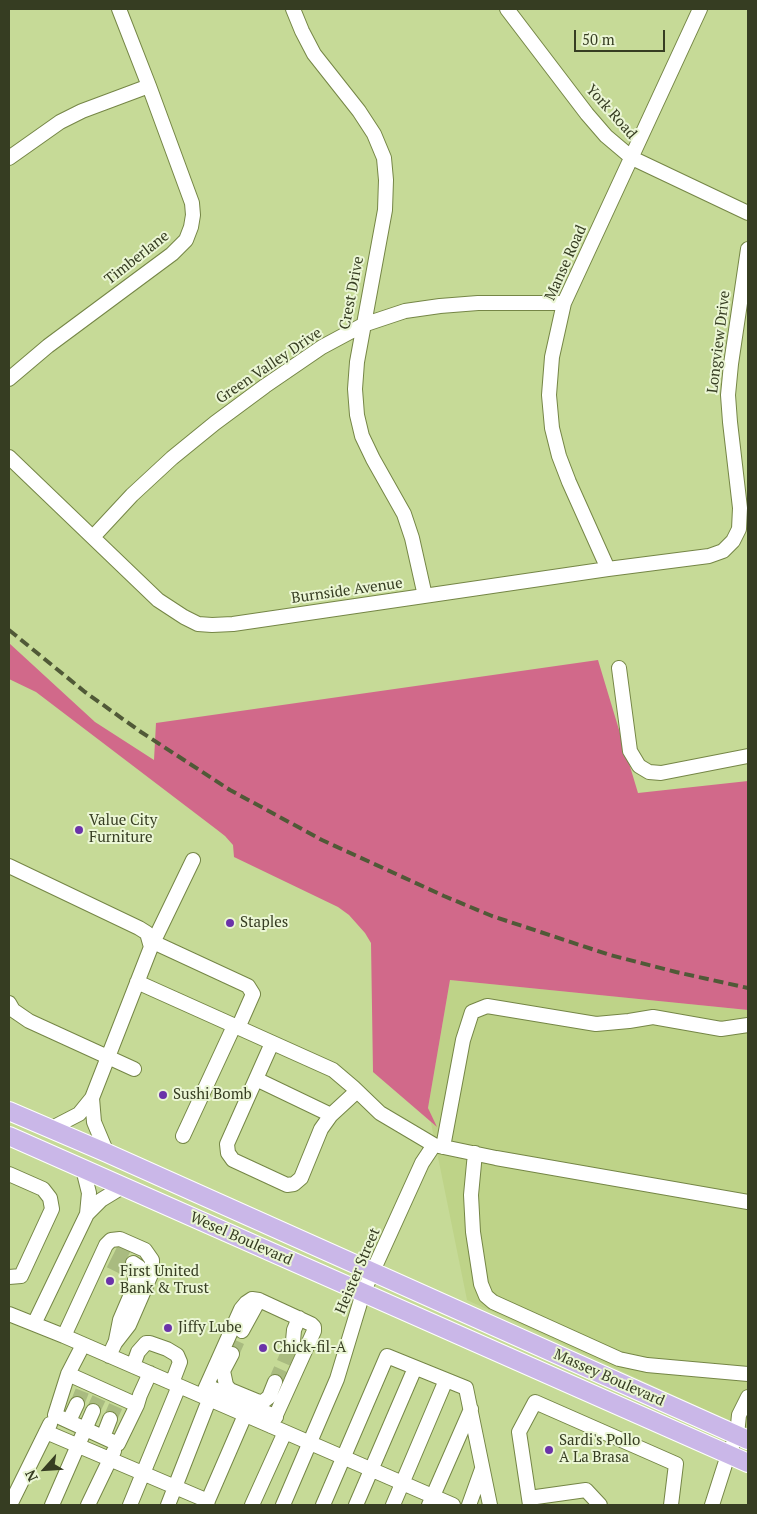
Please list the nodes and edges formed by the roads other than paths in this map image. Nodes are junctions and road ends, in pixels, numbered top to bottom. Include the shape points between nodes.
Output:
1 (118, 9) edge
2 (292, 9) edge
3 (506, 9) edge
4 (700, 9) edge
5 (149, 86) junction
6 (9, 158) edge
7 (632, 158) junction
8 (748, 213) edge
9 (748, 249) edge
10 (564, 303) junction
11 (363, 325) junction
12 (9, 379) edge
13 (9, 457) edge
14 (739, 529) joint
15 (93, 537) junction
16 (608, 569) junction
17 (425, 596) junction
18 (619, 668) dead end
19 (748, 756) edge
20 (193, 860) dead end
21 (9, 866) edge
22 (152, 945) junction
23 (137, 982) junction
24 (9, 1003) edge
25 (748, 1025) edge
26 (236, 1027) junction
27 (272, 1043) junction
28 (109, 1058) junction
29 (134, 1068) dead end
30 (256, 1079) junction
31 (357, 1091) junction
32 (92, 1098) junction
33 (9, 1110) edge
34 (331, 1115) junction
35 (50, 1129) junction
36 (9, 1136) edge
37 (183, 1136) dead end
38 (439, 1146) junction
39 (107, 1153) junction
40 (475, 1153) junction
41 (83, 1168) junction
42 (9, 1174) edge
43 (124, 1186) junction
44 (748, 1202) edge
45 (87, 1214) junction
46 (373, 1272) junction
47 (15, 1276) edge
48 (363, 1293) junction
49 (257, 1305) junction
50 (9, 1314) edge
51 (470, 1316) joint
52 (34, 1324) junction
53 (245, 1332) tunnel mouth
54 (64, 1336) junction
55 (474, 1342) joint
56 (115, 1343) junction
57 (83, 1345) junction
58 (235, 1355) tunnel mouth
59 (110, 1356) junction
60 (133, 1366) junction
61 (415, 1368) junction
62 (68, 1374) junction
63 (150, 1374) junction
64 (748, 1374) edge
65 (272, 1380) tunnel mouth
66 (446, 1380) junction
67 (175, 1385) junction
68 (206, 1394) junction
69 (748, 1396) edge
70 (77, 1404) tunnel mouth
71 (137, 1405) junction
72 (470, 1409) junction
73 (93, 1412) tunnel mouth
74 (55, 1414) junction
75 (245, 1415) junction
76 (110, 1419) tunnel mouth
77 (69, 1422) junction
78 (274, 1422) junction
79 (86, 1430) junction
80 (46, 1432) junction
81 (285, 1432) junction
82 (745, 1434) edge
83 (103, 1437) junction
84 (311, 1442) junction
85 (118, 1444) junction
86 (78, 1446) junction
87 (728, 1455) junction
88 (344, 1458) junction
89 (109, 1459) junction
90 (748, 1463) edge
91 (483, 1468) junction
92 (372, 1470) junction
93 (144, 1474) junction
94 (403, 1483) junction
95 (176, 1487) junction
96 (431, 1501) edge
97 (530, 1502) edge
98 (207, 1503) edge
99 (10, 1505) edge
100 (52, 1505) edge
101 (88, 1505) edge
102 (130, 1505) edge
103 (168, 1505) edge
104 (252, 1505) edge
105 (283, 1505) edge
106 (323, 1505) edge
107 (356, 1505) edge
108 (393, 1505) edge
109 (453, 1505) edge
110 (469, 1505) edge
111 (490, 1505) edge
112 (600, 1505) edge
113 (671, 1505) edge
114 (712, 1505) edge

1 - 5 street, Timberlane
2 - 11 street, Crest Drive via 314,54 374,134 384,158 385,210
3 - 7 street, York Road via 587,114
4 - 7 street, Manse Road
5 - 6 street via 60,122
5 - 12 street, Timberlane via 192,203 193,214 186,240
7 - 8 street, York Road
7 - 10 street, Manse Road
9 - 14 street, Longview Drive via 728,395 740,508
10 - 11 street, Green Valley Drive via 440,306 405,311
10 - 16 street, Manse Road via 552,357 549,395 552,428 569,482
11 - 15 street, Green Valley Drive via 322,347 216,423 132,495
11 - 17 street, Crest Drive via 355,389 362,436 404,514
13 - 15 street, Burnside Avenue
14 - 16 street, Burnside Avenue via 733,541 722,551 709,556
15 - 17 street, Burnside Avenue via 158,600 198,624 233,624
16 - 17 street, Burnside Avenue
18 - 19 street via 630,751 639,766 649,772 661,772
20 - 22 street
21 - 22 street via 139,928 147,933
22 - 23 street
22 - 26 street via 248,986 254,994
23 - 26 street
23 - 28 street
24 - 28 street via 13,1010 29,1021
25 - 38 street via 721,1029 653,1017 596,1024 487,1006 472,1012
26 - 27 street
26 - 37 street
27 - 30 street
27 - 31 street via 333,1070
28 - 29 street
28 - 32 street
30 - 34 street
30 - 34 street via 227,1144 233,1160 251,1169 287,1185 294,1184 301,1178
31 - 34 street
31 - 38 street via 380,1113
32 - 35 street via 79,1114
32 - 39 street via 94,1122
33 - 35 main road, Wesel Boulevard
35 - 39 main road, Wesel Boulevard
36 - 41 main road, Wesel Boulevard
38 - 40 street
38 - 46 street, Heister Street via 422,1163
39 - 46 main road, Wesel Boulevard
40 - 44 street
40 - 64 street via 471,1195 473,1232 481,1284 493,1302 619,1359 647,1365
41 - 43 main road, Wesel Boulevard
41 - 45 street via 89,1193
42 - 47 street via 43,1189 50,1198 52,1209
43 - 45 street via 101,1200
43 - 48 main road, Wesel Boulevard
45 - 52 street
46 - 48 street, Heister Street
46 - 51 main road, Wesel Boulevard
48 - 55 main road, Wesel Boulevard
48 - 84 street, Heister Street via 338,1379
49 - 53 street
49 - 68 street via 252,1299 241,1309
49 - 78 street via 293,1332 311,1324 314,1327
50 - 52 street
51 - 82 main road, Massey Boulevard
52 - 54 street
54 - 56 street via 115,1239 145,1250 152,1260 152,1272 129,1325
54 - 57 street
55 - 87 main road, Massey Boulevard
56 - 56 street via 142,1281 141,1271 133,1264 135,1285 120,1320
56 - 59 street
57 - 59 street
57 - 62 street
58 - 65 street via 223,1371 230,1390 264,1401
59 - 60 street
60 - 63 street
60 - 67 street via 143,1344 167,1349 177,1355 180,1362
61 - 66 street
61 - 88 street via 387,1356
61 - 92 street
62 - 71 street via 101,1393
62 - 74 street
63 - 67 street
63 - 71 street
66 - 72 street via 466,1388
66 - 94 street
67 - 68 street
67 - 93 street
68 - 75 street
68 - 78 street
68 - 95 street
69 - 82 street via 739,1415
70 - 77 street
71 - 85 street
72 - 91 street
72 - 96 street
73 - 79 street
74 - 77 street
74 - 80 street
75 - 78 street
75 - 98 street
76 - 83 street
77 - 79 street
78 - 81 street
79 - 83 street
79 - 86 street
80 - 86 street
80 - 99 street
81 - 84 street
81 - 104 street
82 - 87 street
83 - 85 street
84 - 88 street
84 - 105 street, Heister Street
85 - 89 street
86 - 89 street
86 - 100 street
87 - 90 main road, Massey Boulevard
87 - 114 street
88 - 92 street
88 - 106 street
89 - 93 street
89 - 101 street
91 - 110 street
91 - 111 street
92 - 94 street
92 - 107 street
93 - 95 street
93 - 102 street
94 - 96 street
94 - 108 street
95 - 98 street
95 - 103 street
96 - 109 street
97 - 112 street via 586,1490
97 - 113 street via 519,1432 536,1402 676,1464

